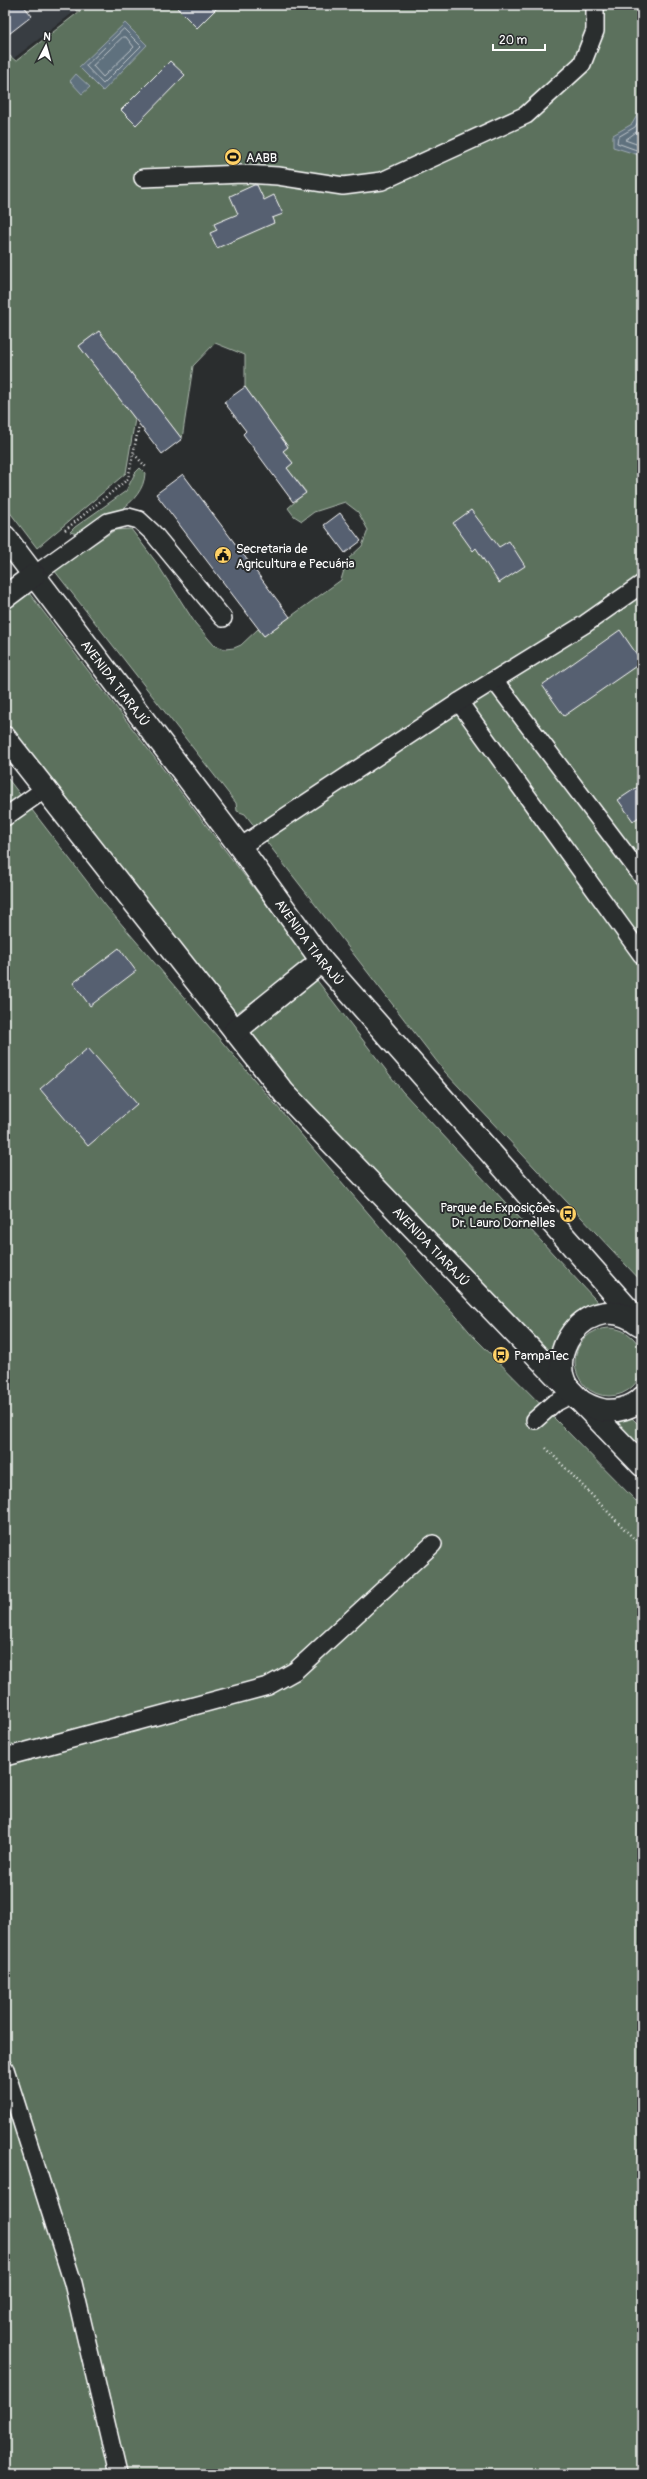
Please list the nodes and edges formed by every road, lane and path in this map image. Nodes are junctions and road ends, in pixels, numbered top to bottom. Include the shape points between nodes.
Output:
1 (595, 5) edge
2 (143, 178) dead end
3 (139, 425) dead end
4 (133, 453) junction
5 (146, 467) dead end
6 (63, 532) dead end
7 (5, 537) edge
8 (33, 576) junction
9 (642, 584) edge
10 (5, 597) edge
11 (223, 618) dead end
12 (494, 680) junction
13 (459, 702) junction
14 (5, 738) edge
15 (45, 789) junction
16 (5, 817) edge
17 (240, 847) junction
18 (642, 876) edge
19 (642, 955) edge
20 (322, 961) junction
21 (235, 1030) junction
22 (642, 1326) edge
23 (572, 1394) junction
24 (642, 1398) edge
25 (535, 1420) dead end
26 (546, 1448) dead end
27 (642, 1465) edge
28 (432, 1544) dead end
29 (642, 1547) edge
30 (5, 1757) edge
31 (5, 2069) edge
32 (118, 2474) edge

1 - 2 street via 595,31 582,64 526,115 382,181 344,186 278,176 243,174
3 - 4 path
4 - 5 path
4 - 6 path via 128,478
7 - 8 main road, AVENIDA TIARAJÚ
8 - 10 main road
8 - 11 street via 108,522 128,517 139,520 153,533
8 - 17 main road, AVENIDA TIARAJÚ
9 - 12 street via 585,624
12 - 13 street
12 - 18 street
13 - 17 street
13 - 19 street
14 - 15 main road, AVENIDA TIARAJÚ
15 - 16 street
15 - 21 main road, AVENIDA TIARAJÚ
17 - 20 main road, AVENIDA TIARAJÚ
20 - 21 main road
20 - 22 main road, AVENIDA TIARAJÚ
21 - 23 main road, AVENIDA TIARAJÚ via 284,1094
22 - 23 main road via 620,1315 605,1314 590,1318 577,1326 567,1337 560,1366 564,1381
23 - 24 main road via 587,1406 605,1411 623,1409
23 - 25 street via 553,1404
23 - 27 main road, AVENIDA TIARAJÚ
26 - 29 path
28 - 30 street via 295,1671 268,1686
31 - 32 street via 73,2282

